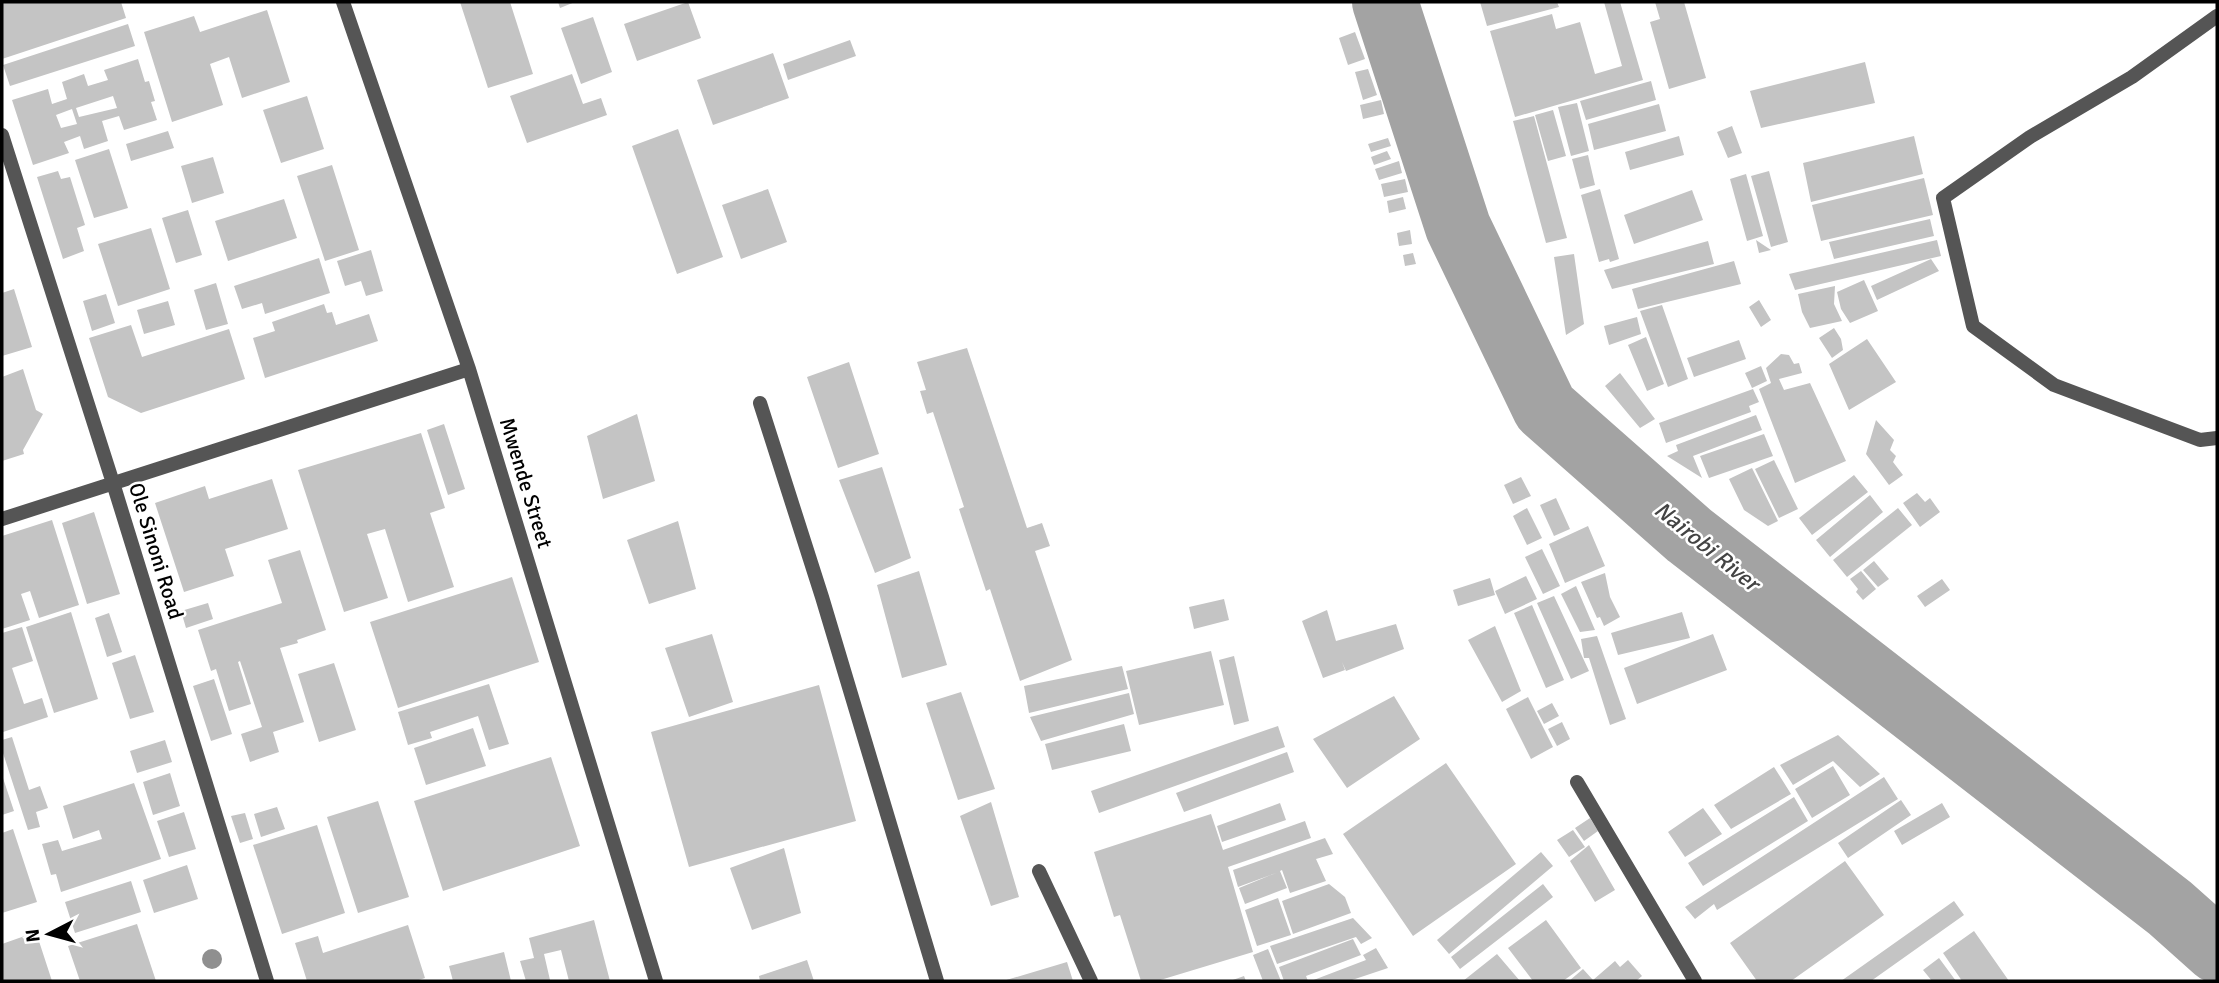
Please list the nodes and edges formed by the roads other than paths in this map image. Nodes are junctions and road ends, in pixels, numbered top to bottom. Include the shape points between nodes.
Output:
1 (343, 2) edge
2 (2217, 16) edge
3 (2, 135) edge
4 (469, 369) junction
5 (760, 403) dead end
6 (2217, 438) edge
7 (113, 483) junction
8 (2, 519) edge
9 (1577, 782) dead end
10 (1039, 871) dead end
11 (267, 981) edge
12 (656, 981) edge
13 (937, 981) edge
14 (1091, 981) edge
15 (1695, 981) edge

1 - 4 street, Mwende Street
2 - 6 street via 2132,78 2031,137 1943,198 1973,326 2054,385 2200,440
3 - 7 street, Ole Sinoni Road
4 - 7 street
4 - 12 street, Mwende Street
5 - 13 street
7 - 8 street
7 - 11 street, Ole Sinoni Road
9 - 15 street
10 - 14 street

